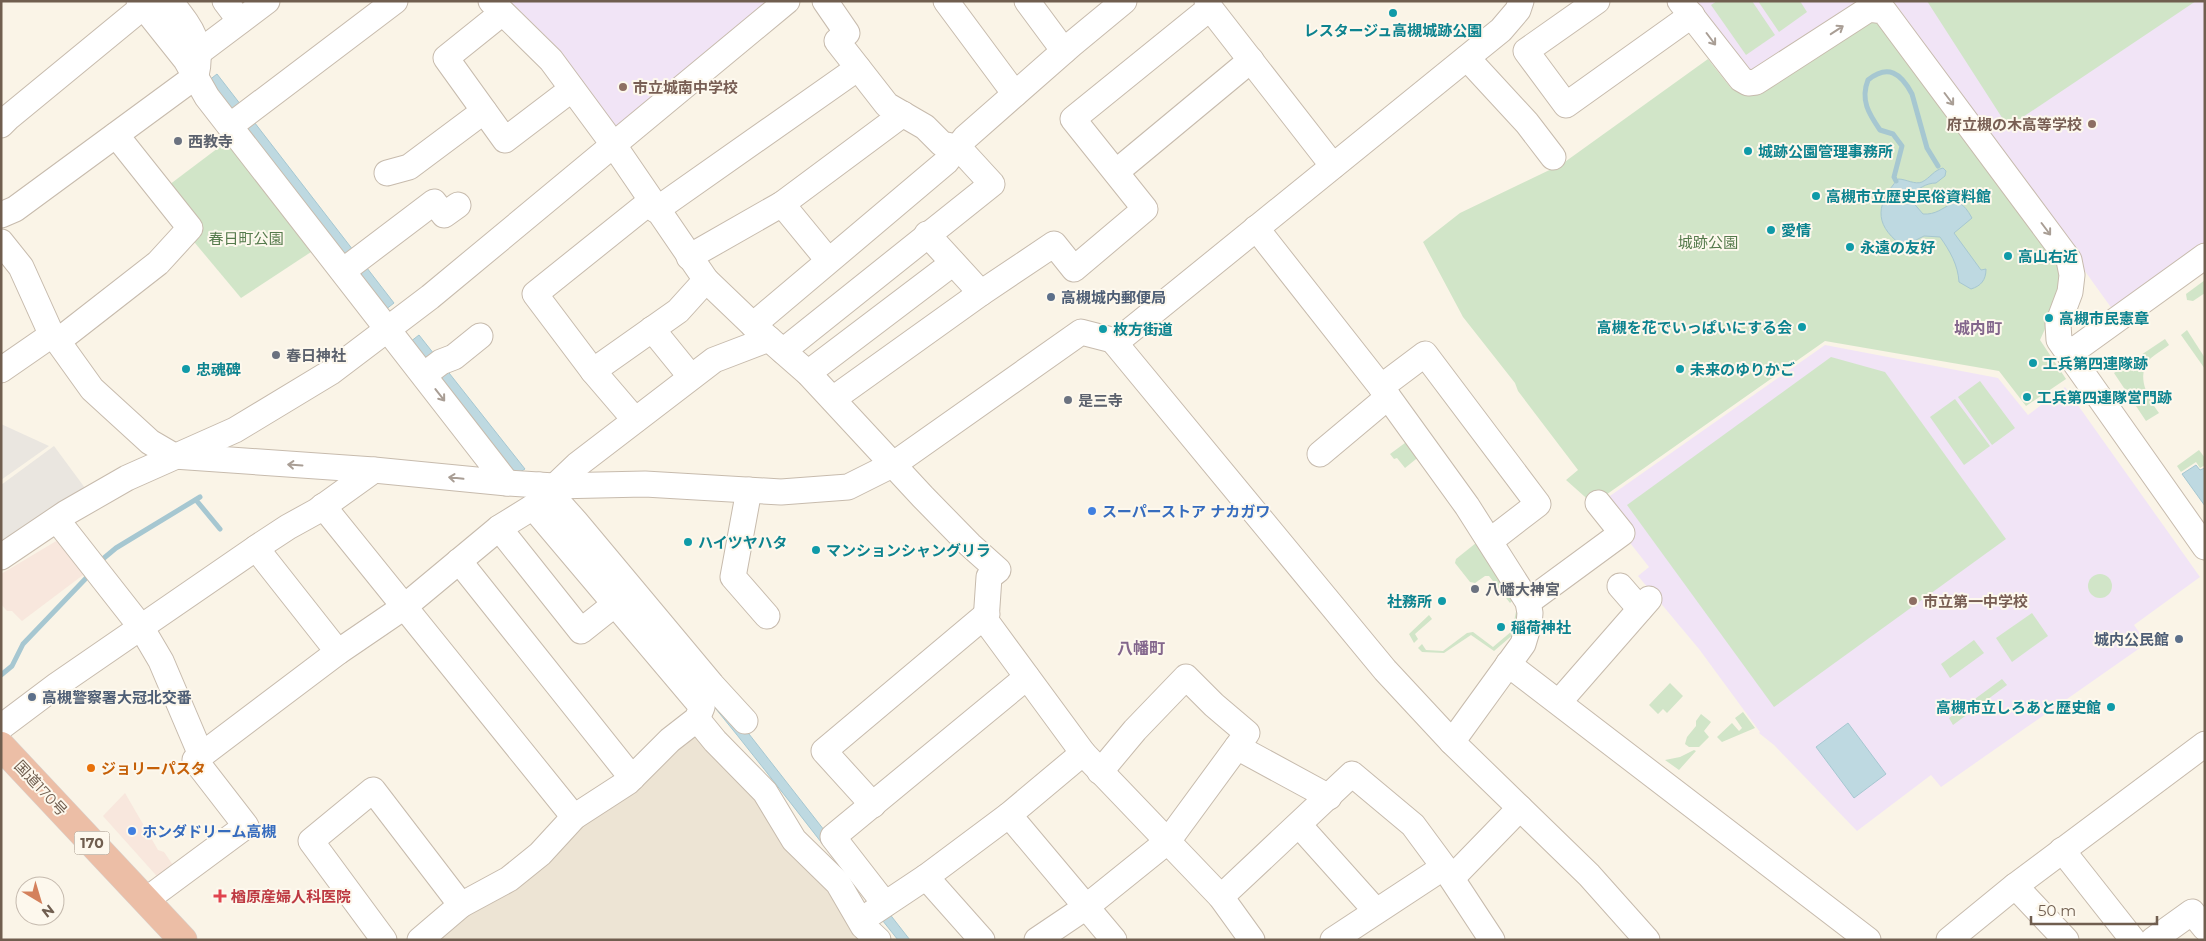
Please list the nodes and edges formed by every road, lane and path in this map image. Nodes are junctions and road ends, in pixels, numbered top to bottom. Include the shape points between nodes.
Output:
1 (225, 1) edge
2 (266, 1) edge
3 (395, 1) edge
4 (787, 1) edge
5 (825, 1) edge
6 (946, 1) edge
7 (1027, 1) edge
8 (1521, 1) edge
9 (1597, 1) edge
10 (150, 3) edge
11 (1118, 3) edge
12 (1209, 5) edge
13 (496, 7) edge
14 (1686, 8) edge
15 (240, 21) junction
16 (1064, 51) junction
17 (1467, 58) junction
18 (1250, 60) junction
19 (197, 65) junction
20 (858, 68) junction
21 (572, 88) junction
22 (1015, 94) junction
23 (484, 111) junction
24 (903, 114) junction
25 (238, 120) junction
26 (1, 125) edge
27 (116, 134) junction
28 (612, 144) junction
29 (959, 148) junction
30 (1553, 157) dead end
31 (1333, 166) junction
32 (1116, 172) junction
33 (388, 173) dead end
34 (782, 204) junction
35 (654, 205) junction
36 (458, 206) dead end
37 (1, 215) edge
38 (1256, 228) junction
39 (927, 234) junction
40 (1, 242) edge
41 (2205, 256) edge
42 (690, 257) junction
43 (828, 260) junction
44 (953, 263) junction
45 (351, 265) junction
46 (706, 280) junction
47 (981, 293) junction
48 (388, 329) junction
49 (652, 329) junction
50 (480, 336) dead end
51 (55, 338) junction
52 (768, 338) junction
53 (1115, 343) junction
54 (2069, 354) junction
55 (432, 369) junction
56 (1, 370) edge
57 (593, 372) junction
58 (808, 373) junction
59 (691, 377) junction
60 (1384, 392) junction
61 (832, 399) junction
62 (635, 420) junction
63 (1320, 454) dead end
64 (174, 456) junction
65 (894, 464) junction
66 (374, 470) junction
67 (508, 483) junction
68 (749, 490) junction
69 (544, 492) junction
70 (1598, 503) dead end
71 (324, 506) junction
72 (56, 520) junction
73 (499, 528) junction
74 (1490, 541) junction
75 (2205, 547) edge
76 (256, 548) junction
77 (1, 557) edge
78 (459, 561) junction
79 (1620, 586) dead end
80 (1528, 602) junction
81 (624, 603) junction
82 (404, 607) junction
83 (987, 614) junction
84 (767, 616) dead end
85 (141, 627) junction
86 (338, 652) junction
87 (1508, 664) junction
88 (1027, 677) junction
89 (701, 700) junction
90 (1559, 702) junction
91 (745, 721) dead end
92 (1, 727) edge
93 (1452, 742) junction
94 (2205, 744) edge
95 (1, 746) edge
96 (1236, 747) junction
97 (1083, 754) junction
98 (201, 755) junction
99 (1100, 772) junction
100 (632, 778) junction
101 (1329, 797) junction
102 (873, 804) junction
103 (1520, 808) junction
104 (1009, 815) junction
105 (574, 817) junction
106 (1300, 824) junction
107 (1168, 841) junction
108 (2062, 850) junction
109 (1448, 872) junction
110 (926, 877) junction
111 (2015, 886) junction
112 (1221, 897) junction
113 (146, 900) junction
114 (886, 904) junction
115 (461, 905) junction
116 (1086, 907) junction
117 (860, 920) junction
118 (1368, 925) edge
119 (2205, 928) edge
120 (182, 940) edge
121 (384, 940) edge
122 (420, 940) edge
123 (878, 940) edge
124 (982, 940) edge
125 (1037, 940) edge
126 (1114, 940) edge
127 (1252, 940) edge
128 (1333, 940) edge
129 (1492, 940) edge
130 (1646, 940) edge
131 (1868, 940) edge
132 (1949, 940) edge
133 (2066, 940) edge
134 (2134, 940) edge
135 (2153, 940) edge

1 - 15 street
2 - 15 street
3 - 25 street
4 - 28 street
5 - 20 street via 847,33 837,40
6 - 22 street
7 - 16 street
8 - 17 street via 1518,10 1501,30
9 - 14 street via 1526,51 1566,105
10 - 19 street via 194,34
10 - 26 street
11 - 16 street
12 - 18 street
12 - 32 street via 1073,119
13 - 21 street via 551,60
13 - 23 street via 446,58
14 -> 54 street via 1741,79 1748,83 1756,82 1869,9 1884,12 2069,260 2072,275 2070,292 2058,324 2059,340
15 - 19 street
16 - 22 street
17 - 30 street via 1527,123
17 - 31 street
18 - 31 street
18 - 32 street
19 - 25 street via 207,96
19 - 27 street
20 - 24 street via 887,105
20 - 35 street
21 - 23 street via 505,140
21 - 28 street
22 - 29 street via 965,138
23 - 33 street via 409,167
24 - 29 street via 925,127 942,144
24 - 34 street
25 - 45 street
27 - 37 street via 15,209
27 - 51 street via 190,228 158,263
28 - 35 street
28 - 48 street
29 - 39 street via 992,184
29 - 43 street
31 - 38 street
32 - 47 street via 1145,209 1074,268 1054,244
34 - 42 street
34 - 43 street
35 - 42 street
35 - 57 street via 535,294
36 - 45 street via 444,215 434,202
38 - 53 street
38 - 60 street
39 - 44 street
39 - 52 street
40 - 51 street via 21,267
41 - 54 street
42 - 46 street
43 - 52 street
44 - 47 street
44 - 58 street
45 - 48 street
46 - 49 street via 678,311
46 - 52 street
47 - 61 street
48 - 55 street
48 - 64 street via 295,396 235,430
49 - 57 street
49 - 59 street
50 - 55 street
51 - 56 street
51 - 64 street via 92,389 150,442
52 - 58 street
52 - 59 street via 714,360
53 - 65 street via 1081,332
53 - 93 street via 1355,635
54 - 75 street
55 -> 67 street
57 - 62 street
58 - 61 street
59 - 62 street
60 - 63 street
60 - 74 street
60 - 74 street via 1425,354 1538,504
61 - 65 street
62 - 69 street
66 -> 64 street
64 - 72 street via 127,478
65 - 68 street via 848,487 781,492
65 - 83 street via 998,570 989,577
67 -> 66 street
66 - 71 street
67 - 69 street
68 - 69 street via 645,484
68 - 84 street via 733,577
69 - 73 street
69 - 81 street
70 - 80 street via 1622,533
71 - 76 street
71 - 82 street
72 - 77 street
72 - 85 street
73 - 78 street
73 - 81 street via 581,631
74 - 80 street
76 - 85 street
76 - 86 street
78 - 82 street
78 - 100 street
79 - 90 street via 1644,604
80 - 87 street via 1527,633
81 - 89 street via 673,654
82 - 86 street
82 - 105 street
83 - 88 street via 986,621
83 - 102 street via 824,751
85 - 92 street
85 - 98 street via 161,661
86 - 98 street
87 - 90 street
87 - 93 street
88 - 97 street
88 - 102 street
89 - 91 street
89 - 100 street via 670,740
89 - 117 street via 715,741 765,792 794,840 838,883
90 - 131 street
93 - 103 street
94 - 108 street
95 - 113 highway, 国道170号 / 170
96 - 99 street via 1247,733 1186,677
96 - 101 street
96 - 107 street
97 - 99 street
97 - 104 street
98 - 113 street via 195,760 246,826
99 - 107 street
100 - 105 street
101 - 106 street
101 - 109 street via 1352,774 1413,825
102 - 114 street via 833,838
103 - 109 street
103 - 130 street via 1589,875
104 - 110 street
104 - 116 street
105 - 115 street via 540,854 509,879
106 - 112 street
106 - 118 street
107 - 112 street
107 - 116 street
108 - 111 street
108 - 134 street
109 - 118 street
109 - 129 street
110 - 114 street
110 - 124 street
111 - 132 street
111 - 133 street
112 - 127 street
113 - 120 highway, 国道170号 / 170
114 - 117 street
115 - 121 street via 373,790 311,841
115 - 122 street
116 - 125 street
116 - 126 street
117 - 123 street
118 - 128 street
119 - 135 street via 2192,912

